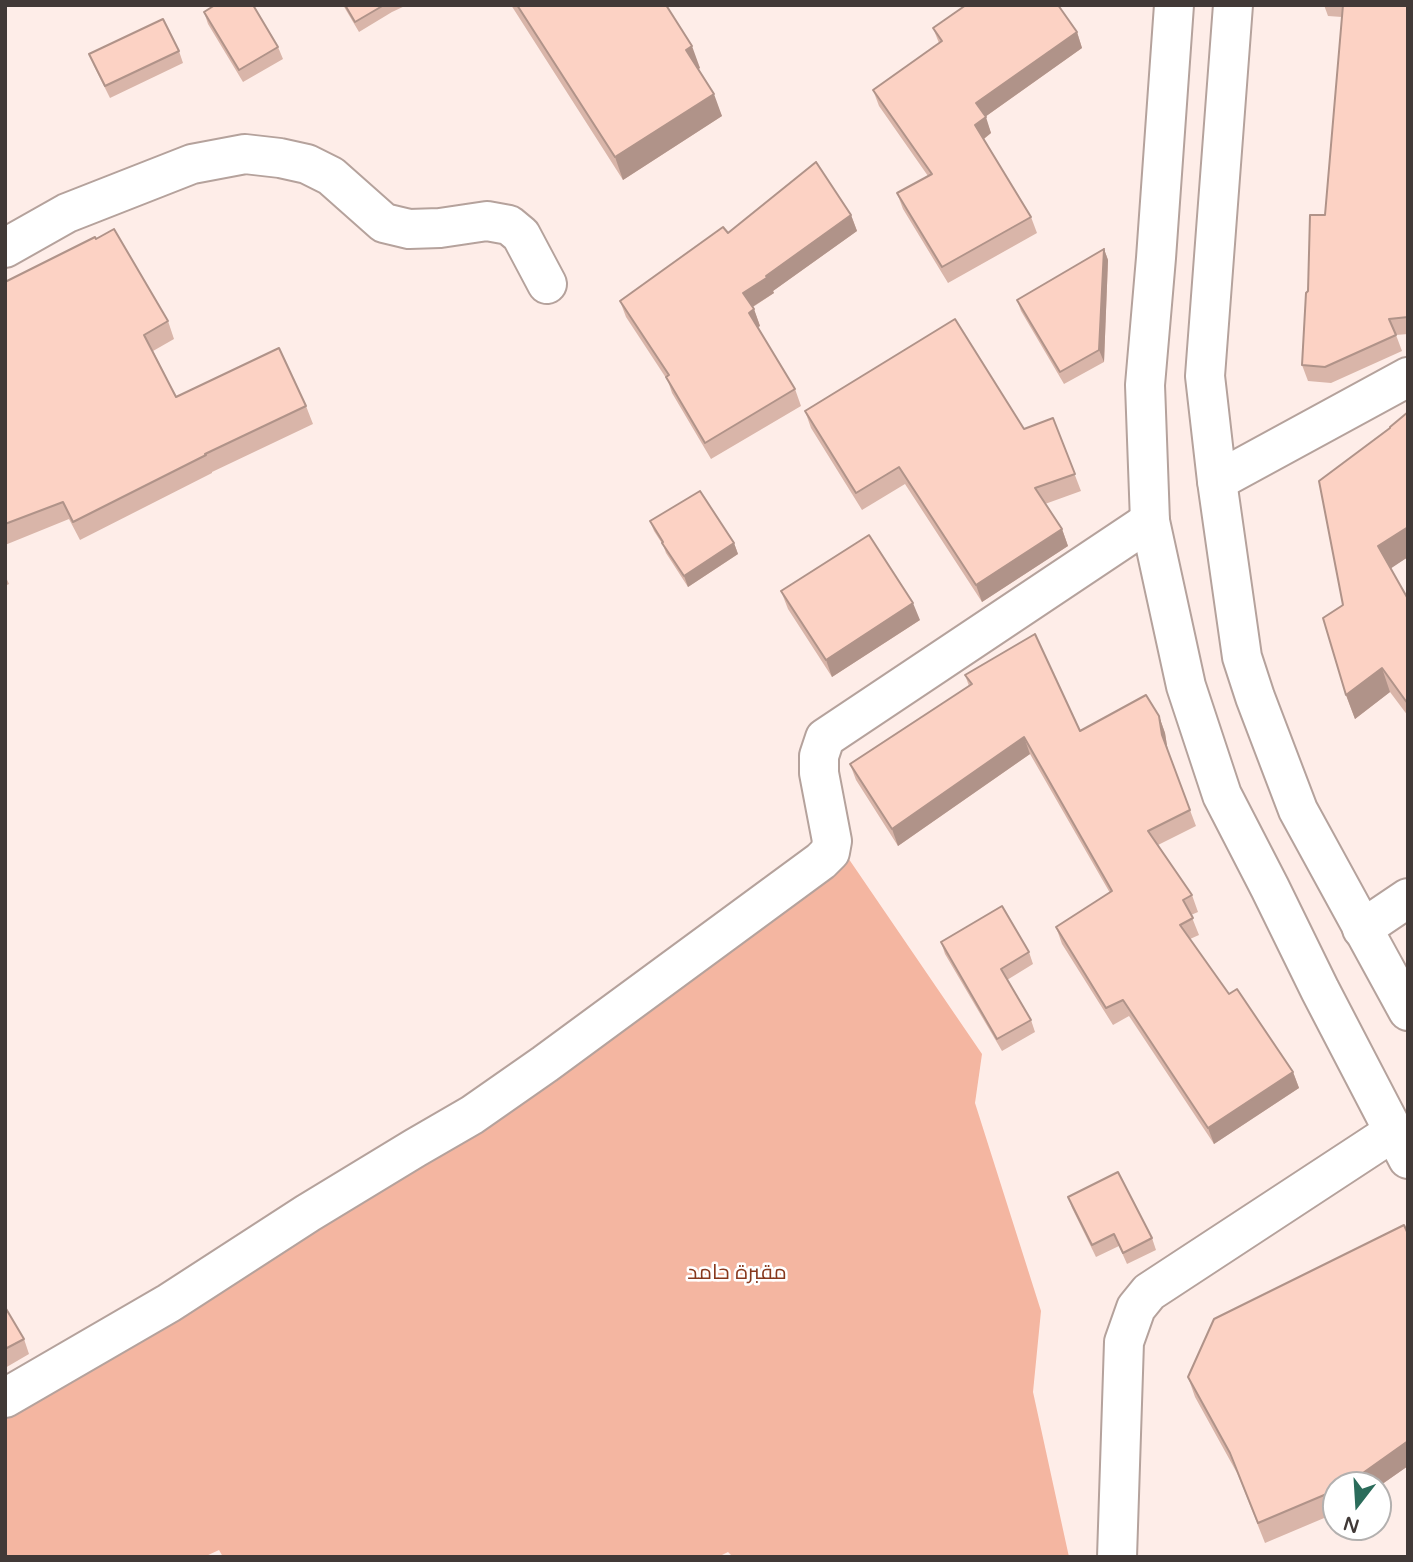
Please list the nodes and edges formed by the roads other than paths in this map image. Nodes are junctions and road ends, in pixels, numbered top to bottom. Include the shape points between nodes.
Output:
1 (1174, 5) edge
2 (1233, 5) edge
3 (5, 248) edge
4 (547, 284) dead end
5 (1408, 377) edge
6 (1217, 481) junction
7 (1150, 521) junction
8 (1408, 898) edge
9 (1362, 929) junction
10 (1408, 1011) edge
11 (1400, 1145) edge
12 (5, 1398) edge
13 (1117, 1557) edge

1 - 7 street via 1145,385
2 - 6 street via 1205,376
3 - 4 street via 67,213 191,164 245,154 307,164 331,176 384,223 409,229 487,221 509,225 521,234
5 - 6 street
6 - 9 street via 1242,657 1298,810
7 - 11 street via 1186,685 1222,795
7 - 12 street via 825,738 818,756 819,773 832,841 830,852 821,860 472,1115 169,1303
8 - 9 street
9 - 10 street
11 - 13 street via 1149,1292 1136,1308 1124,1342

